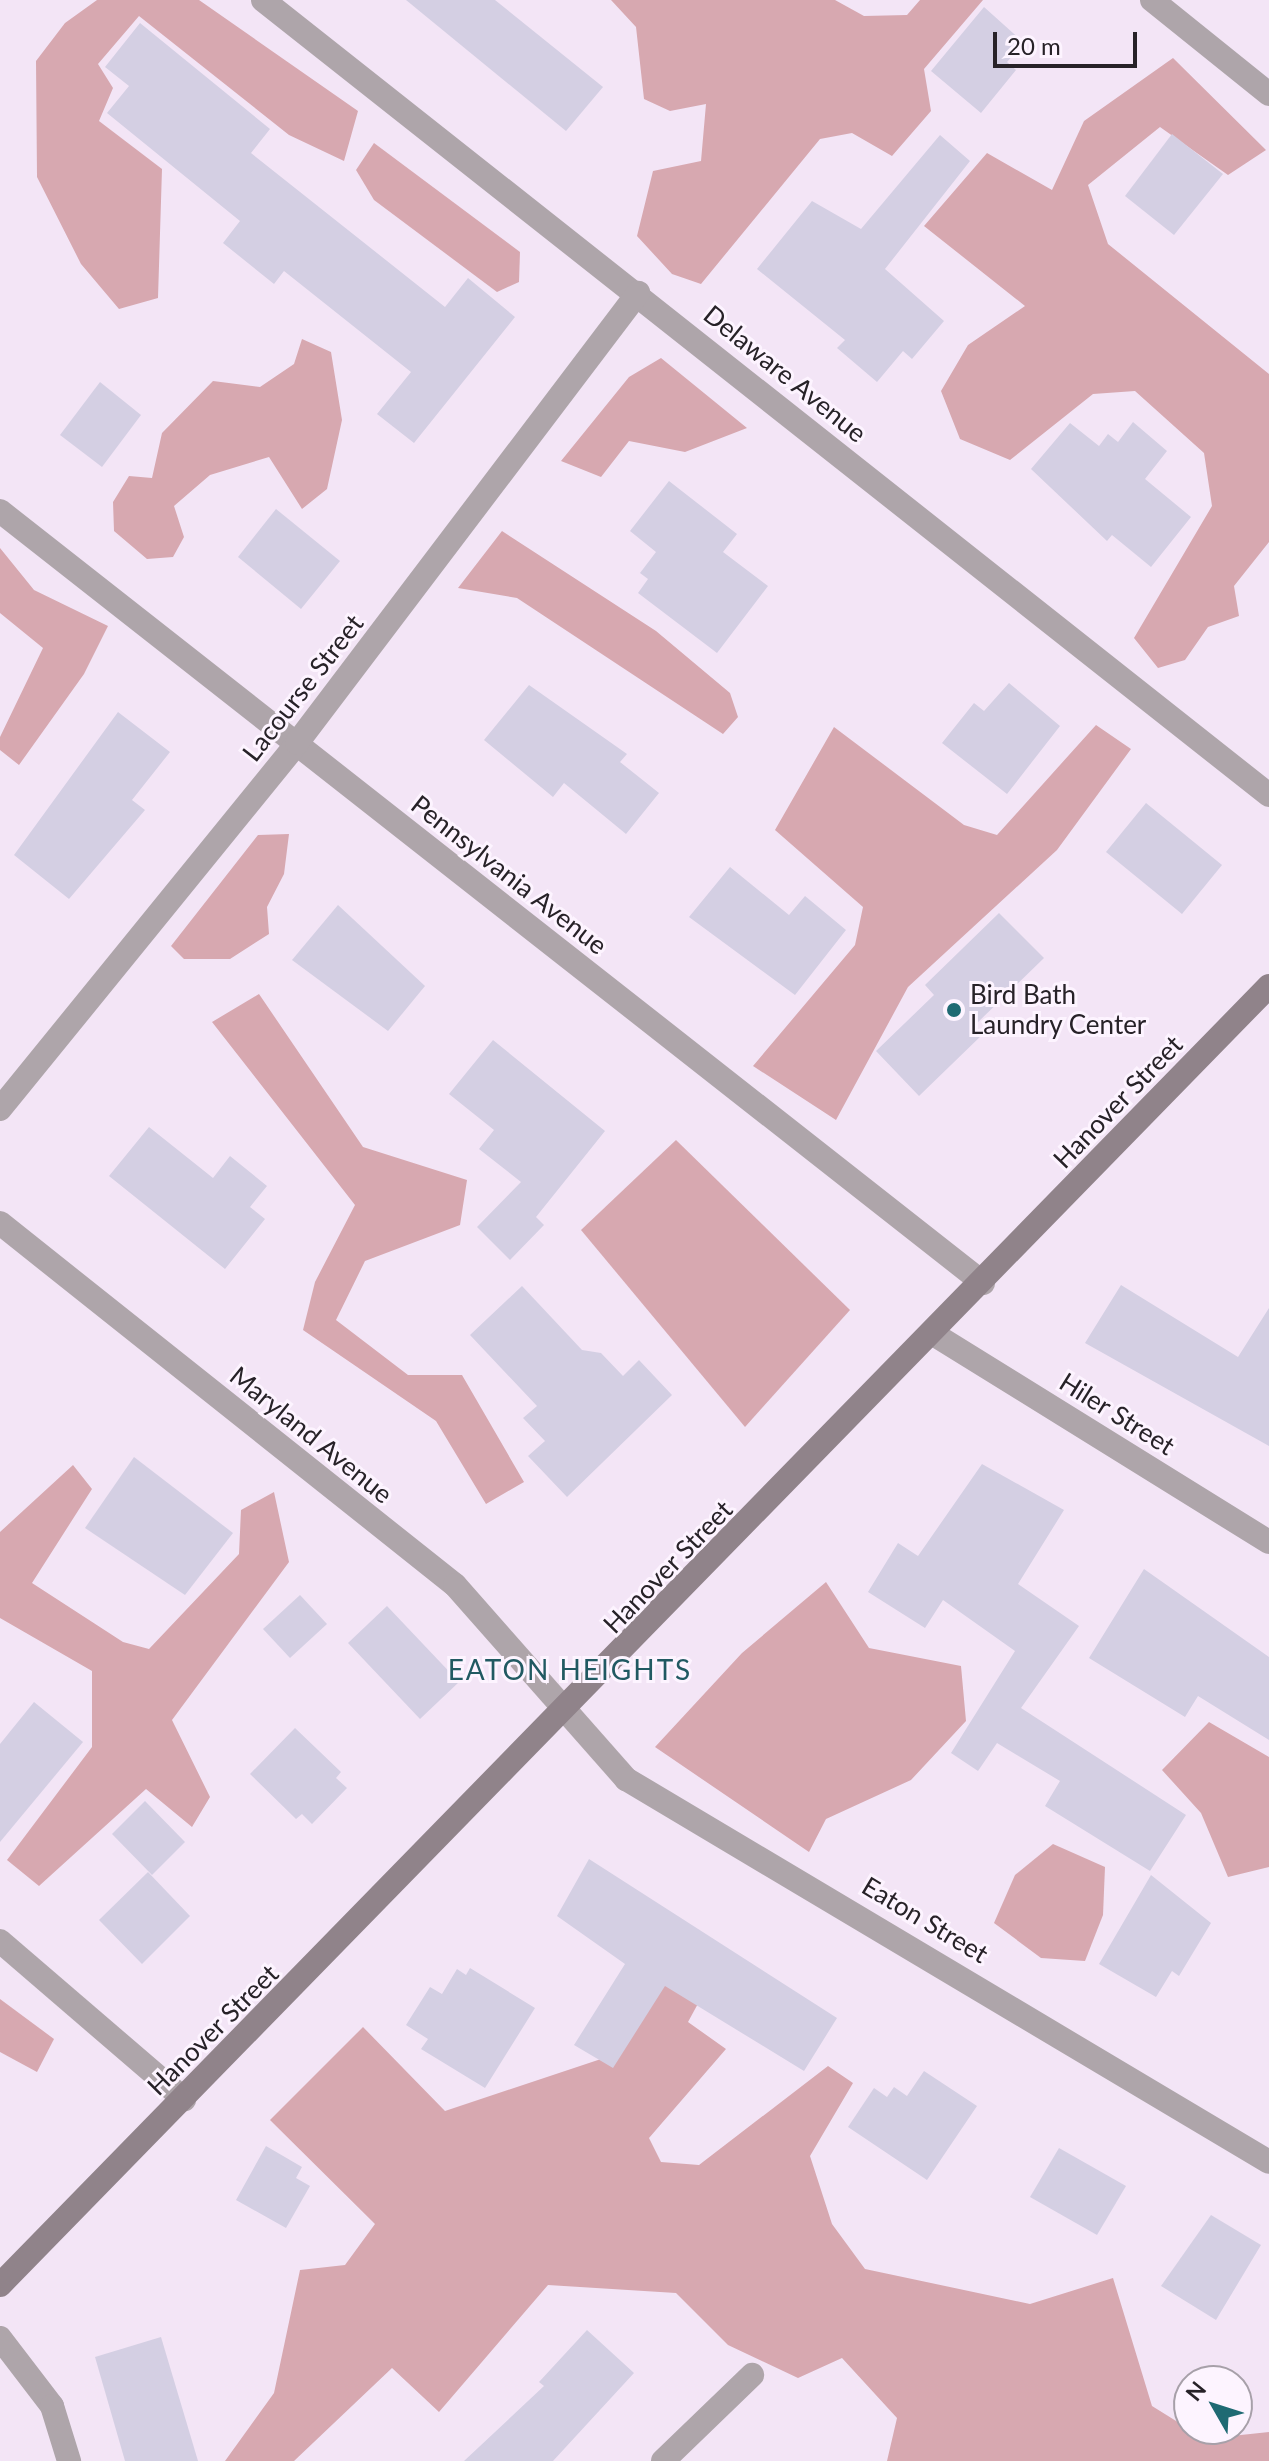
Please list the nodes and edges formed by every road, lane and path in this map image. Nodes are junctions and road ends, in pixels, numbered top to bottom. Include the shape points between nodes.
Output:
1 (263, 0) edge
2 (1152, 0) edge
3 (1269, 94) edge
4 (638, 293) junction
5 (0, 511) edge
6 (297, 743) junction
7 (1269, 795) edge
8 (1269, 986) edge
9 (0, 1109) edge
10 (0, 1223) edge
11 (983, 1283) junction
12 (935, 1335) junction
13 (1269, 1542) edge
14 (565, 1712) junction
15 (0, 1941) edge
16 (184, 2099) junction
17 (1269, 2162) edge
18 (0, 2285) edge
19 (0, 2338) edge
20 (752, 2375) dead end
21 (69, 2461) edge
22 (663, 2461) edge

1 - 4 street, Delaware Avenue
2 - 3 street
4 - 6 street, Lacourse Street
4 - 7 street, Delaware Avenue
5 - 6 street, Pennsylvania Avenue
6 - 9 street, Lacourse Street
6 - 11 street, Pennsylvania Avenue
8 - 11 main road, Hanover Street
10 - 14 street, Maryland Avenue via 455,1585
11 - 12 main road, Hanover Street
12 - 13 street, Hiler Street
12 - 14 main road, Hanover Street
14 - 16 main road, Hanover Street
14 - 17 street, Eaton Street via 626,1779
15 - 16 street
16 - 18 main road, Hanover Street
19 - 21 street via 52,2406
20 - 22 street

